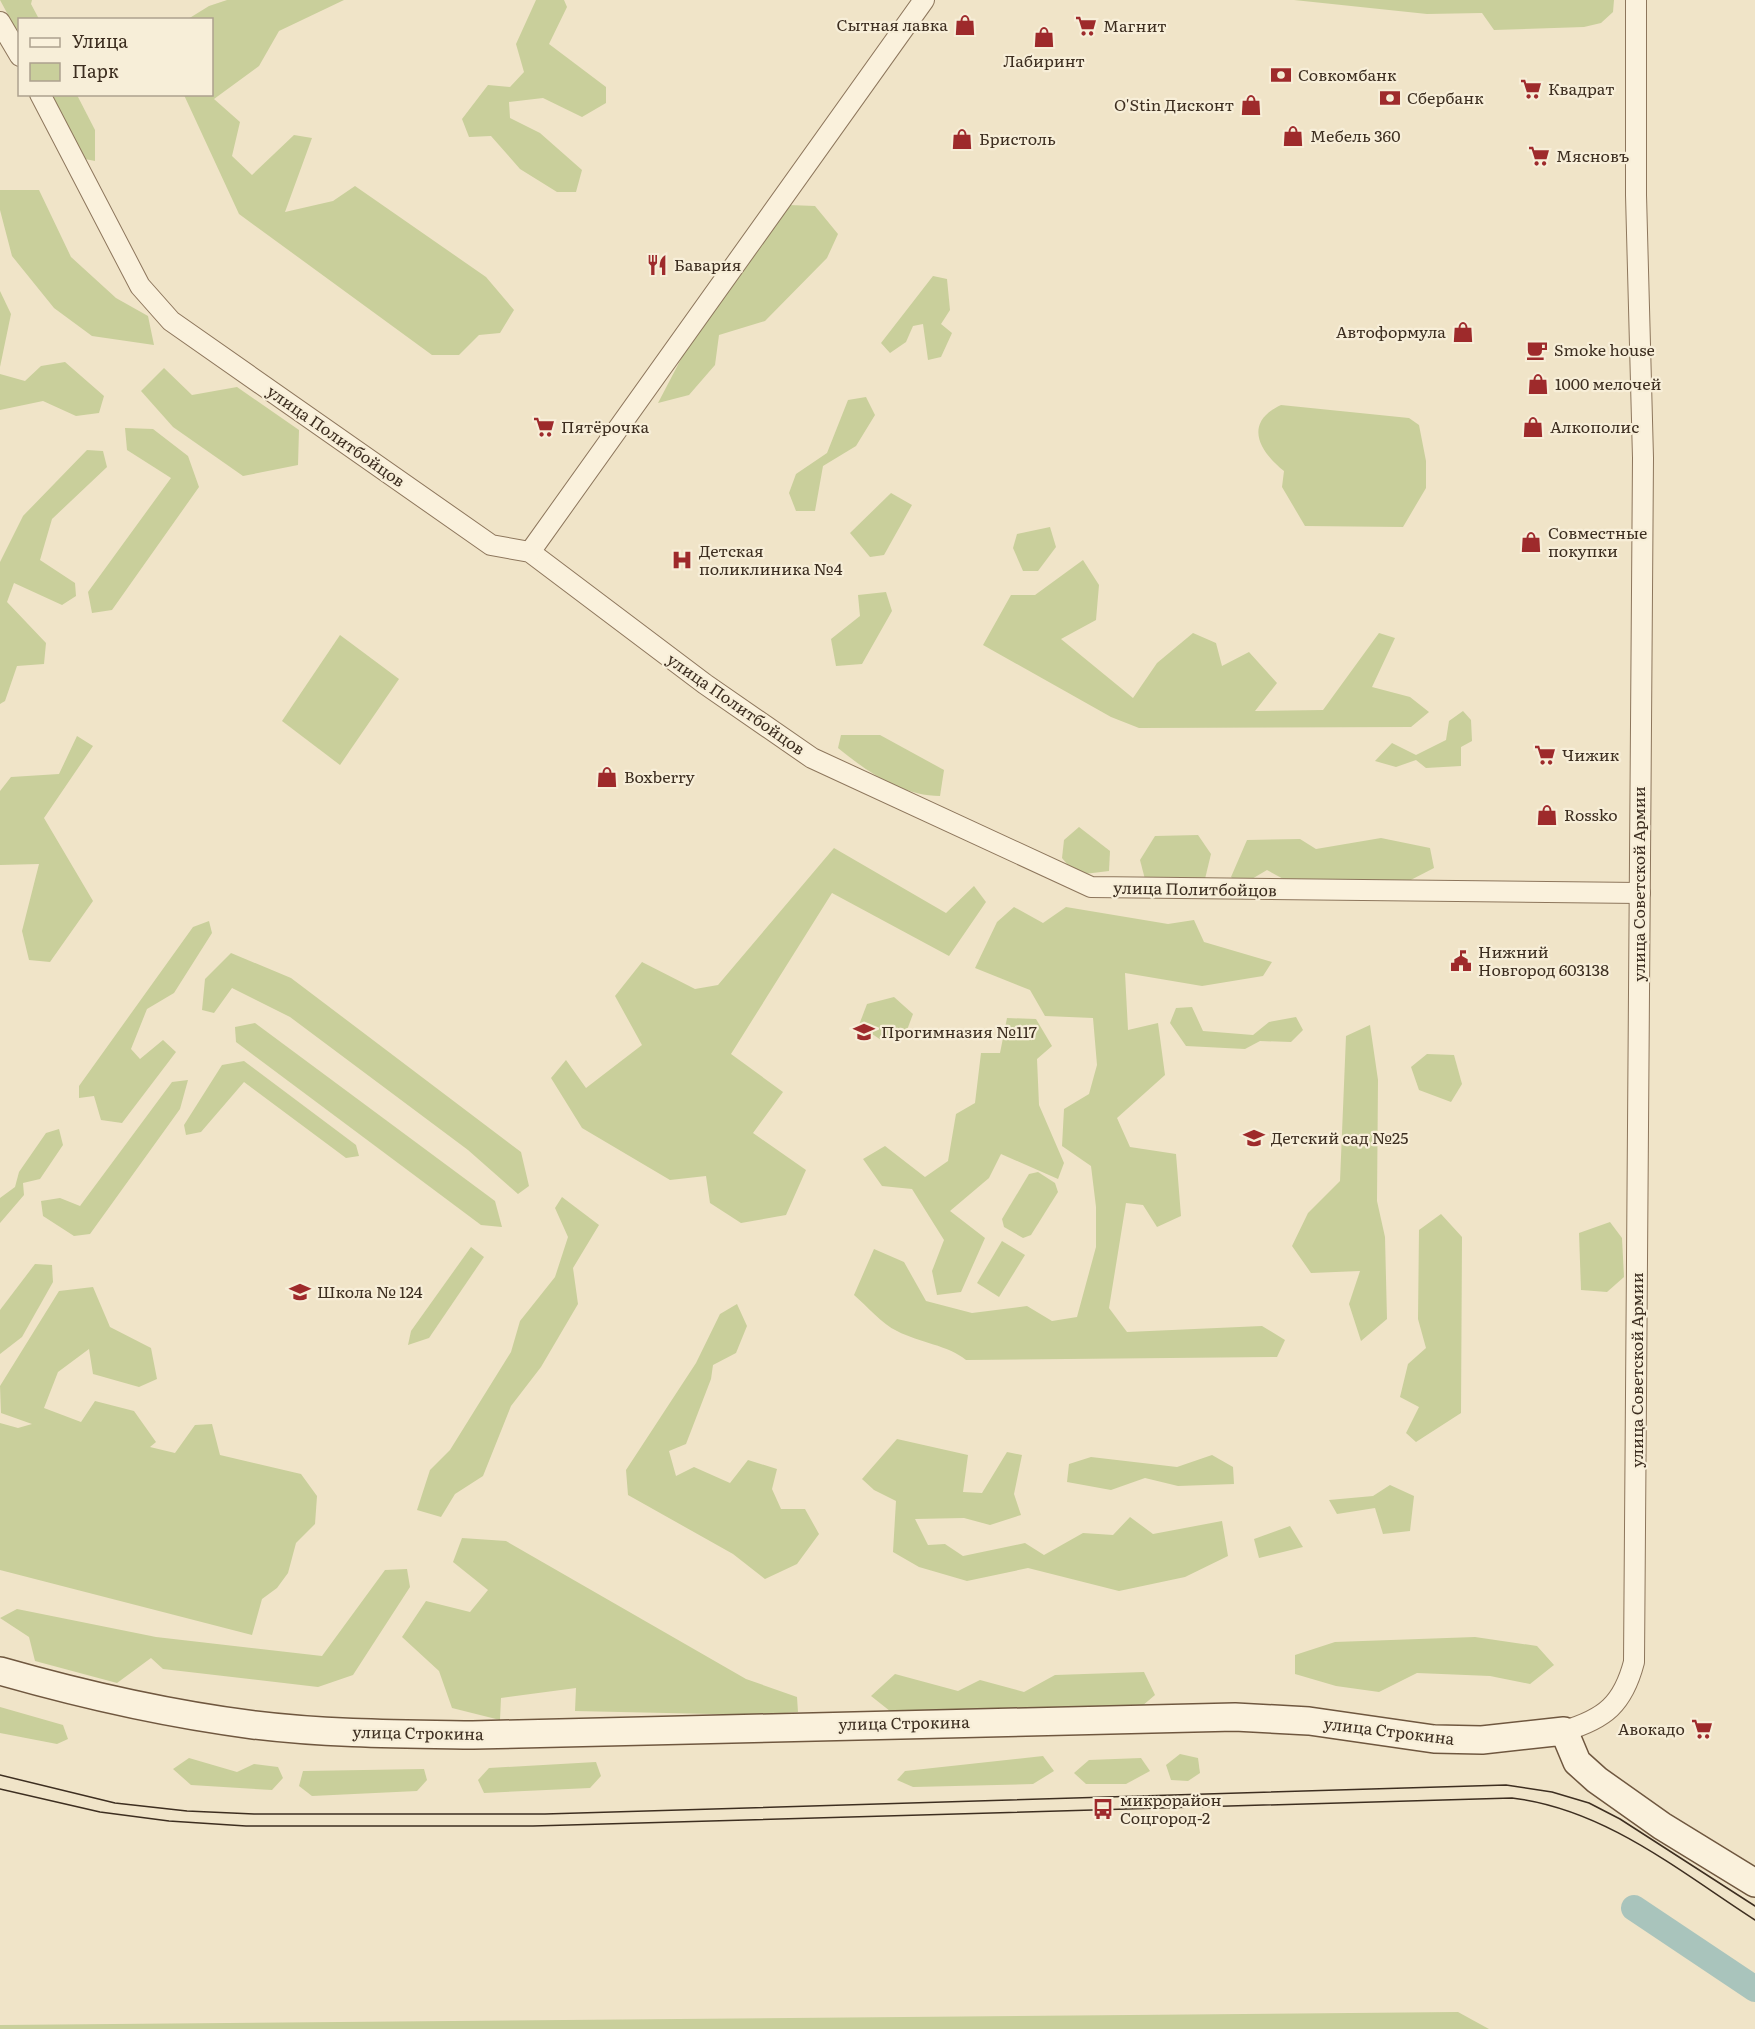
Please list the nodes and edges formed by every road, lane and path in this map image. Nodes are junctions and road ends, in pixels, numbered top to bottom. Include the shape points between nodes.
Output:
1 (924, 0) edge
2 (1636, 0) edge
3 (0, 21) edge
4 (18, 52) edge
5 (41, 96) edge
6 (530, 552) junction
7 (1640, 893) junction
8 (0, 1671) edge
9 (1564, 1731) junction
10 (1755, 1883) edge

1 - 6 street
2 - 7 street, улица Советской Армии via 1635,149 1643,458
3 - 4 street
5 - 6 street, улица Политбойцов via 140,286 171,321 491,545
6 - 7 street, улица Политбойцов via 705,684 812,758 1090,887
7 - 9 street, улица Советской Армии via 1634,1662 1628,1687 1616,1703 1587,1725
8 - 9 street, улица Строкина via 133,1705 255,1725 362,1734 473,1735 1234,1717 1309,1720 1434,1739 1482,1740
9 - 10 street via 1577,1762 1597,1780 1662,1826

